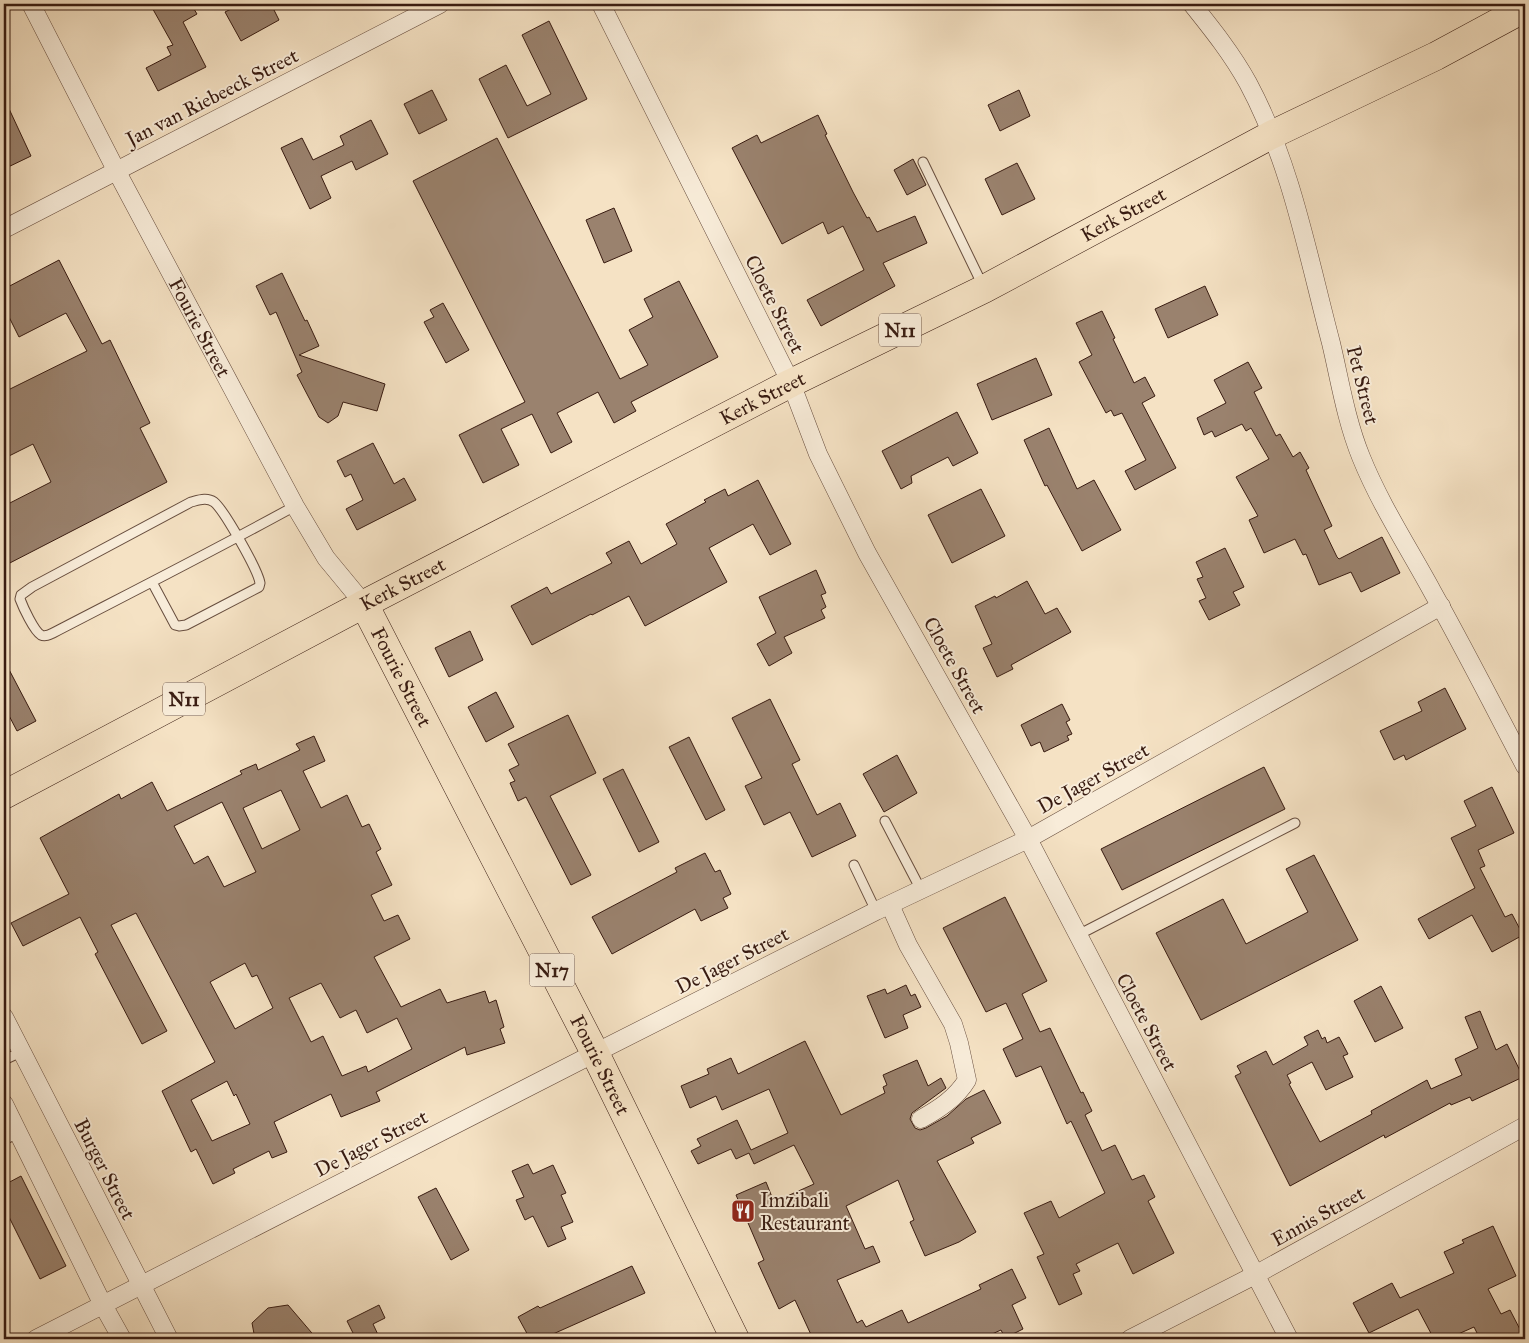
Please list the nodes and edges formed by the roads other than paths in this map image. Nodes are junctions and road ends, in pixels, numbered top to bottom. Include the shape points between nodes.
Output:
1 (31, 4) edge
2 (440, 4) edge
3 (601, 4) edge
4 (1192, 4) edge
5 (1525, 8) edge
6 (1271, 136) junction
7 (924, 162) dead end
8 (116, 170) junction
9 (4, 229) edge
10 (984, 289) junction
11 (791, 383) junction
12 (295, 506) junction
13 (238, 538) junction
14 (152, 582) junction
15 (364, 604) junction
16 (1441, 606) junction
17 (1525, 766) edge
18 (4, 795) edge
19 (885, 821) dead end
20 (1295, 823) dead end
21 (1028, 839) junction
22 (854, 866) dead end
23 (921, 890) junction
24 (883, 908) junction
25 (1078, 935) junction
26 (4, 1017) edge
27 (21, 1052) junction
28 (595, 1053) junction
29 (4, 1060) edge
30 (4, 1104) edge
31 (920, 1119) dead end
32 (1525, 1126) edge
33 (11, 1136) edge
34 (1255, 1275) junction
35 (140, 1285) junction
36 (103, 1305) junction
37 (36, 1339) edge
38 (122, 1339) edge
39 (169, 1339) edge
40 (735, 1339) edge
41 (1130, 1339) edge
42 (1289, 1339) edge

1 - 8 street, Fourie Street
2 - 8 street, Jan van Riebeeck Street
3 - 11 street, Cloete Street
4 - 6 street, Pet Street via 1226,46 1247,81
5 - 6 highway, Kerk Street / N11 via 1436,56
6 - 10 highway, Kerk Street / N11
6 - 16 street, Pet Street via 1298,213 1343,399 1361,456 1377,494
7 - 10 lane
8 - 9 street, Jan van Riebeeck Street
8 - 12 street, Fourie Street
10 - 11 highway, Kerk Street / N11
11 - 15 highway, Kerk Street / N11
11 - 21 street, Cloete Street via 818,454 867,553
12 - 13 lane
12 - 15 street, Fourie Street via 326,558
13 - 14 lane
13 - 14 lane via 260,578 259,587 186,625 175,625
13 - 14 lane via 214,502 197,500 32,587 20,599 36,630 49,636
15 - 18 highway, Kerk Street / N11
15 - 28 highway, Fourie Street / N17
16 - 17 street, Pet Street
16 - 21 street, De Jager Street
19 - 23 lane
20 - 25 lane
21 - 23 street, De Jager Street
21 - 25 street, Cloete Street
22 - 24 lane
23 - 24 street, De Jager Street
24 - 28 street, De Jager Street
24 - 31 street via 953,1024 967,1080 938,1109
25 - 34 street, Cloete Street
26 - 27 street, Burger Street
27 - 29 lane
27 - 35 street, Burger Street
28 - 35 street, De Jager Street
28 - 40 highway, Fourie Street / N17
30 - 33 street
32 - 34 street, Ennis Street
33 - 36 street
34 - 41 street, Ennis Street
34 - 42 street, Cloete Street
35 - 36 street, De Jager Street
35 - 39 street, Burger Street
36 - 37 street, De Jager Street
36 - 38 street

